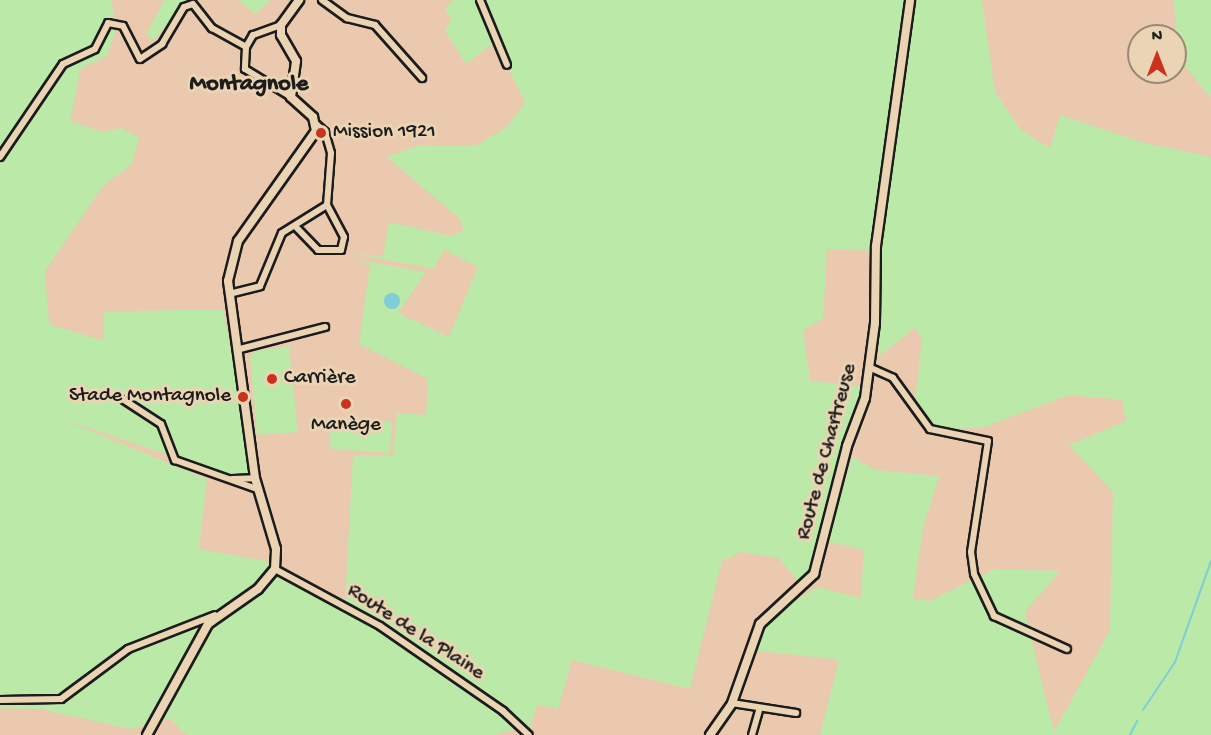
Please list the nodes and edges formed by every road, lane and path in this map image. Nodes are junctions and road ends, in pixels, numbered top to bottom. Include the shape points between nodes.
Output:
1 (299, 0) edge
2 (322, 0) edge
3 (480, 0) edge
4 (910, 0) edge
5 (281, 25) junction
6 (246, 47) junction
7 (507, 65) dead end
8 (422, 78) dead end
9 (291, 97) junction
10 (316, 124) junction
11 (0, 157) edge
12 (327, 205) junction
13 (295, 226) junction
14 (229, 294) junction
15 (325, 327) dead end
16 (240, 349) junction
17 (872, 368) junction
18 (124, 400) dead end
19 (255, 478) junction
20 (231, 479) junction
21 (257, 489) junction
22 (275, 569) junction
23 (215, 615) junction
24 (1067, 649) dead end
25 (0, 700) edge
26 (732, 703) junction
27 (759, 711) junction
28 (796, 713) dead end
29 (147, 735) edge
30 (529, 735) edge
31 (710, 735) edge
32 (752, 735) edge

1 - 5 street
2 - 8 street via 347,18 375,25
3 - 7 street
4 - 17 main road, Route de Chartreuse via 876,246
5 - 6 street via 257,31
5 - 9 street via 280,35 296,61
6 - 9 street via 247,73
6 - 11 street via 212,28 194,4 184,7 162,44 140,59 123,26 108,24 95,49 63,64
9 - 10 street
10 - 12 street via 326,132 331,153
10 - 14 street via 238,241
12 - 13 street
12 - 13 street via 344,237 341,250 318,250
13 - 14 street via 282,233 260,286
14 - 16 street
15 - 16 street
16 - 19 street
17 - 24 street via 892,378 930,429 987,439 989,454 970,560 974,574 994,616
17 - 26 main road, Route de Chartreuse via 814,574 760,624
18 - 20 street via 161,424 175,459
19 - 20 street
19 - 21 street
20 - 21 street
21 - 22 street via 276,549
22 - 23 street via 258,589
22 - 30 street, Route de la Plaine via 380,626 503,711
23 - 25 street via 128,649 61,699
23 - 29 street via 180,667
26 - 27 street
26 - 31 main road, Route de Chartreuse
27 - 28 street
27 - 32 street

